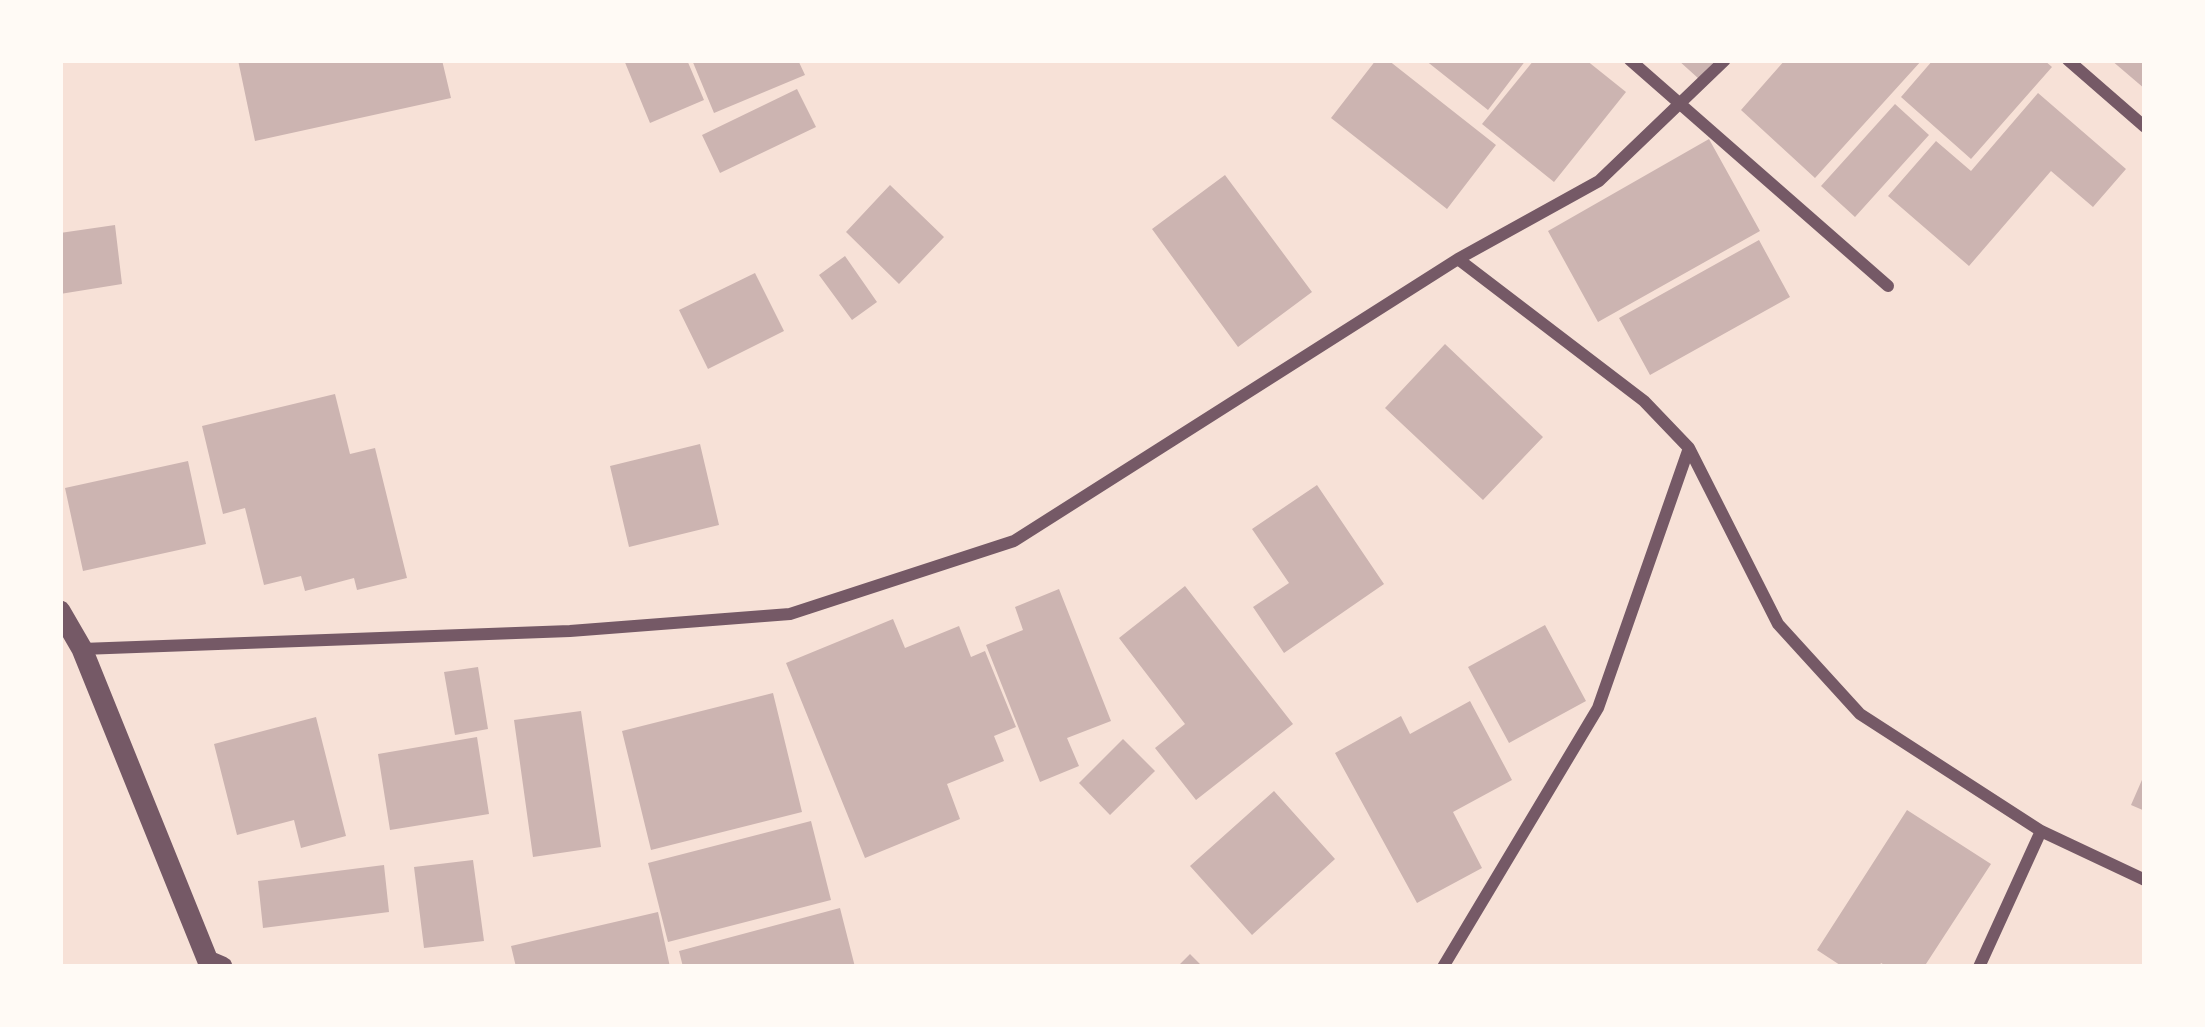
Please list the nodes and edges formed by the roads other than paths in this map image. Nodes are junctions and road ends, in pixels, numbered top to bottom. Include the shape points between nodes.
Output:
1 (1630, 60) edge
2 (1725, 60) edge
3 (2068, 60) edge
4 (1680, 105) junction
5 (2145, 128) edge
6 (1458, 259) junction
7 (1888, 286) dead end
8 (1689, 448) junction
9 (60, 611) edge
10 (82, 649) junction
11 (2041, 831) junction
12 (2145, 880) edge
13 (222, 967) edge
14 (1443, 967) edge
15 (1979, 967) edge

1 - 4 street
2 - 4 street
3 - 5 street
4 - 6 street via 1599,181
4 - 7 street
6 - 8 street via 1644,401
6 - 10 street via 1014,541 790,614 570,631
8 - 11 street via 1778,624 1860,714
8 - 14 street via 1598,708
9 - 10 street
10 - 13 street via 208,961
11 - 12 street
11 - 15 street

